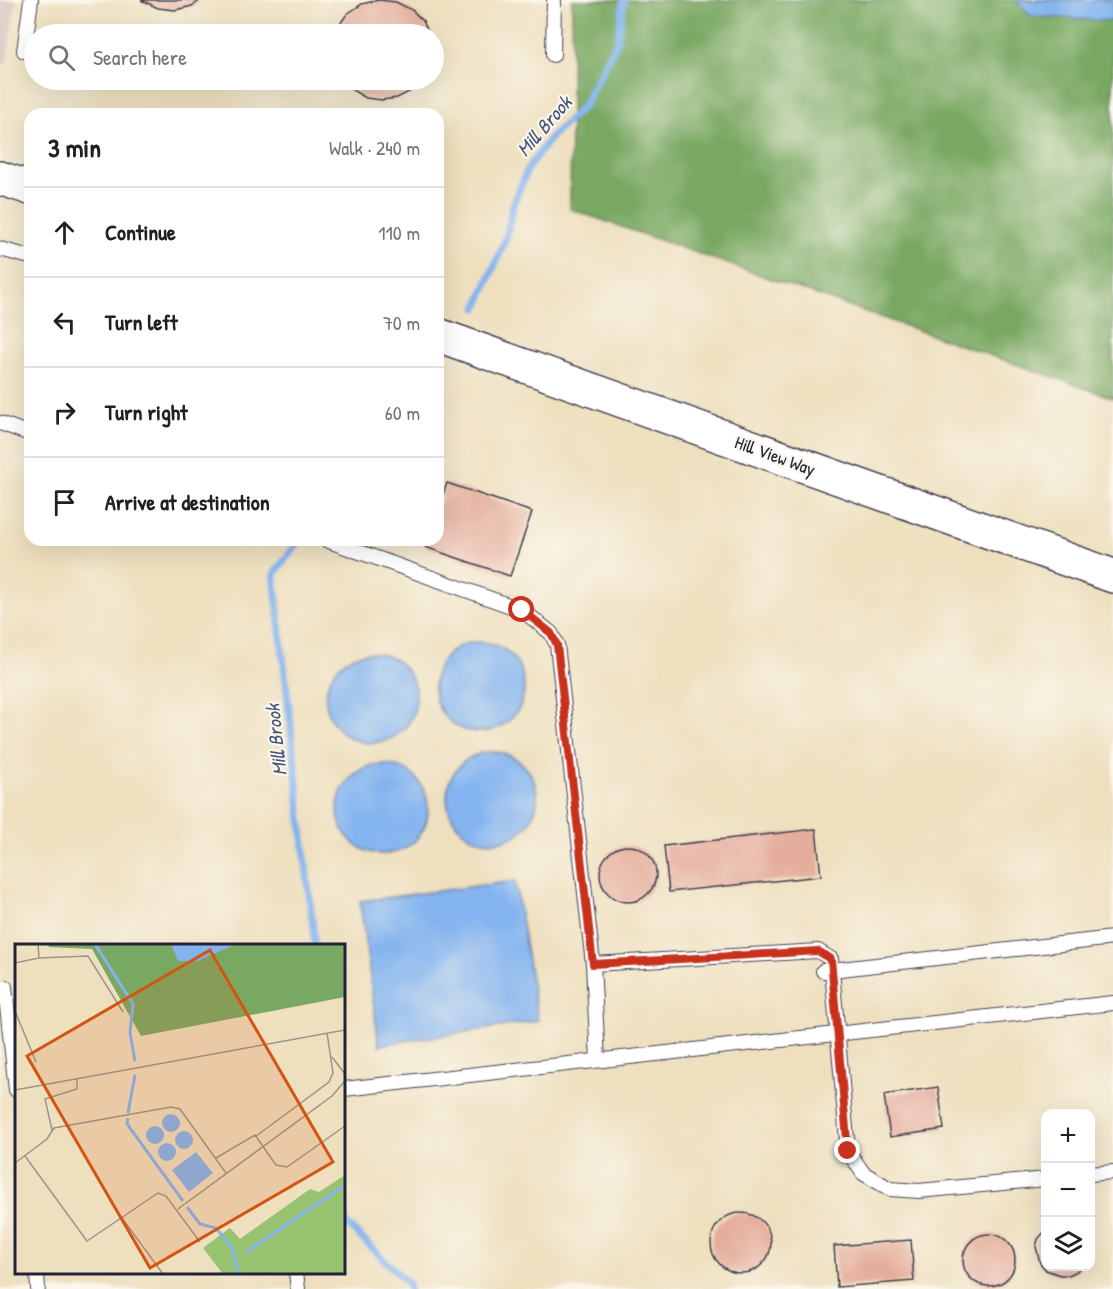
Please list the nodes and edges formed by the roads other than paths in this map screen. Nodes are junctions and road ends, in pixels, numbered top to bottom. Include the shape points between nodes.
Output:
1 (31, 0) edge
2 (554, 0) edge
3 (28, 24) edge
4 (553, 55) dead end
5 (0, 178) edge
6 (24, 187) edge
7 (0, 249) edge
8 (24, 255) edge
9 (444, 337) edge
10 (0, 423) edge
11 (24, 432) edge
12 (343, 546) edge
13 (1113, 576) edge
14 (1113, 938) edge
15 (593, 964) junction
16 (827, 970) junction
17 (7, 987) edge
18 (1113, 1004) edge
19 (837, 1034) junction
20 (598, 1060) junction
21 (15, 1079) edge
22 (345, 1089) edge
23 (1113, 1172) edge
24 (1095, 1174) edge
25 (1041, 1179) edge
26 (36, 1274) edge
27 (297, 1274) edge
28 (38, 1289) edge
29 (298, 1289) edge

1 - 3 lane
2 - 4 lane
5 - 6 main road
7 - 8 lane
9 - 13 main road, Hill View Way
10 - 11 lane
12 - 15 lane via 522,610 551,633 557,645
14 - 16 lane
15 - 16 lane via 818,951 831,959
15 - 20 lane
16 - 19 lane
17 - 21 lane
18 - 19 lane
19 - 20 lane
19 - 25 lane via 848,1151 863,1173 890,1189 919,1191
20 - 22 lane
23 - 24 lane
26 - 28 lane
27 - 29 lane

